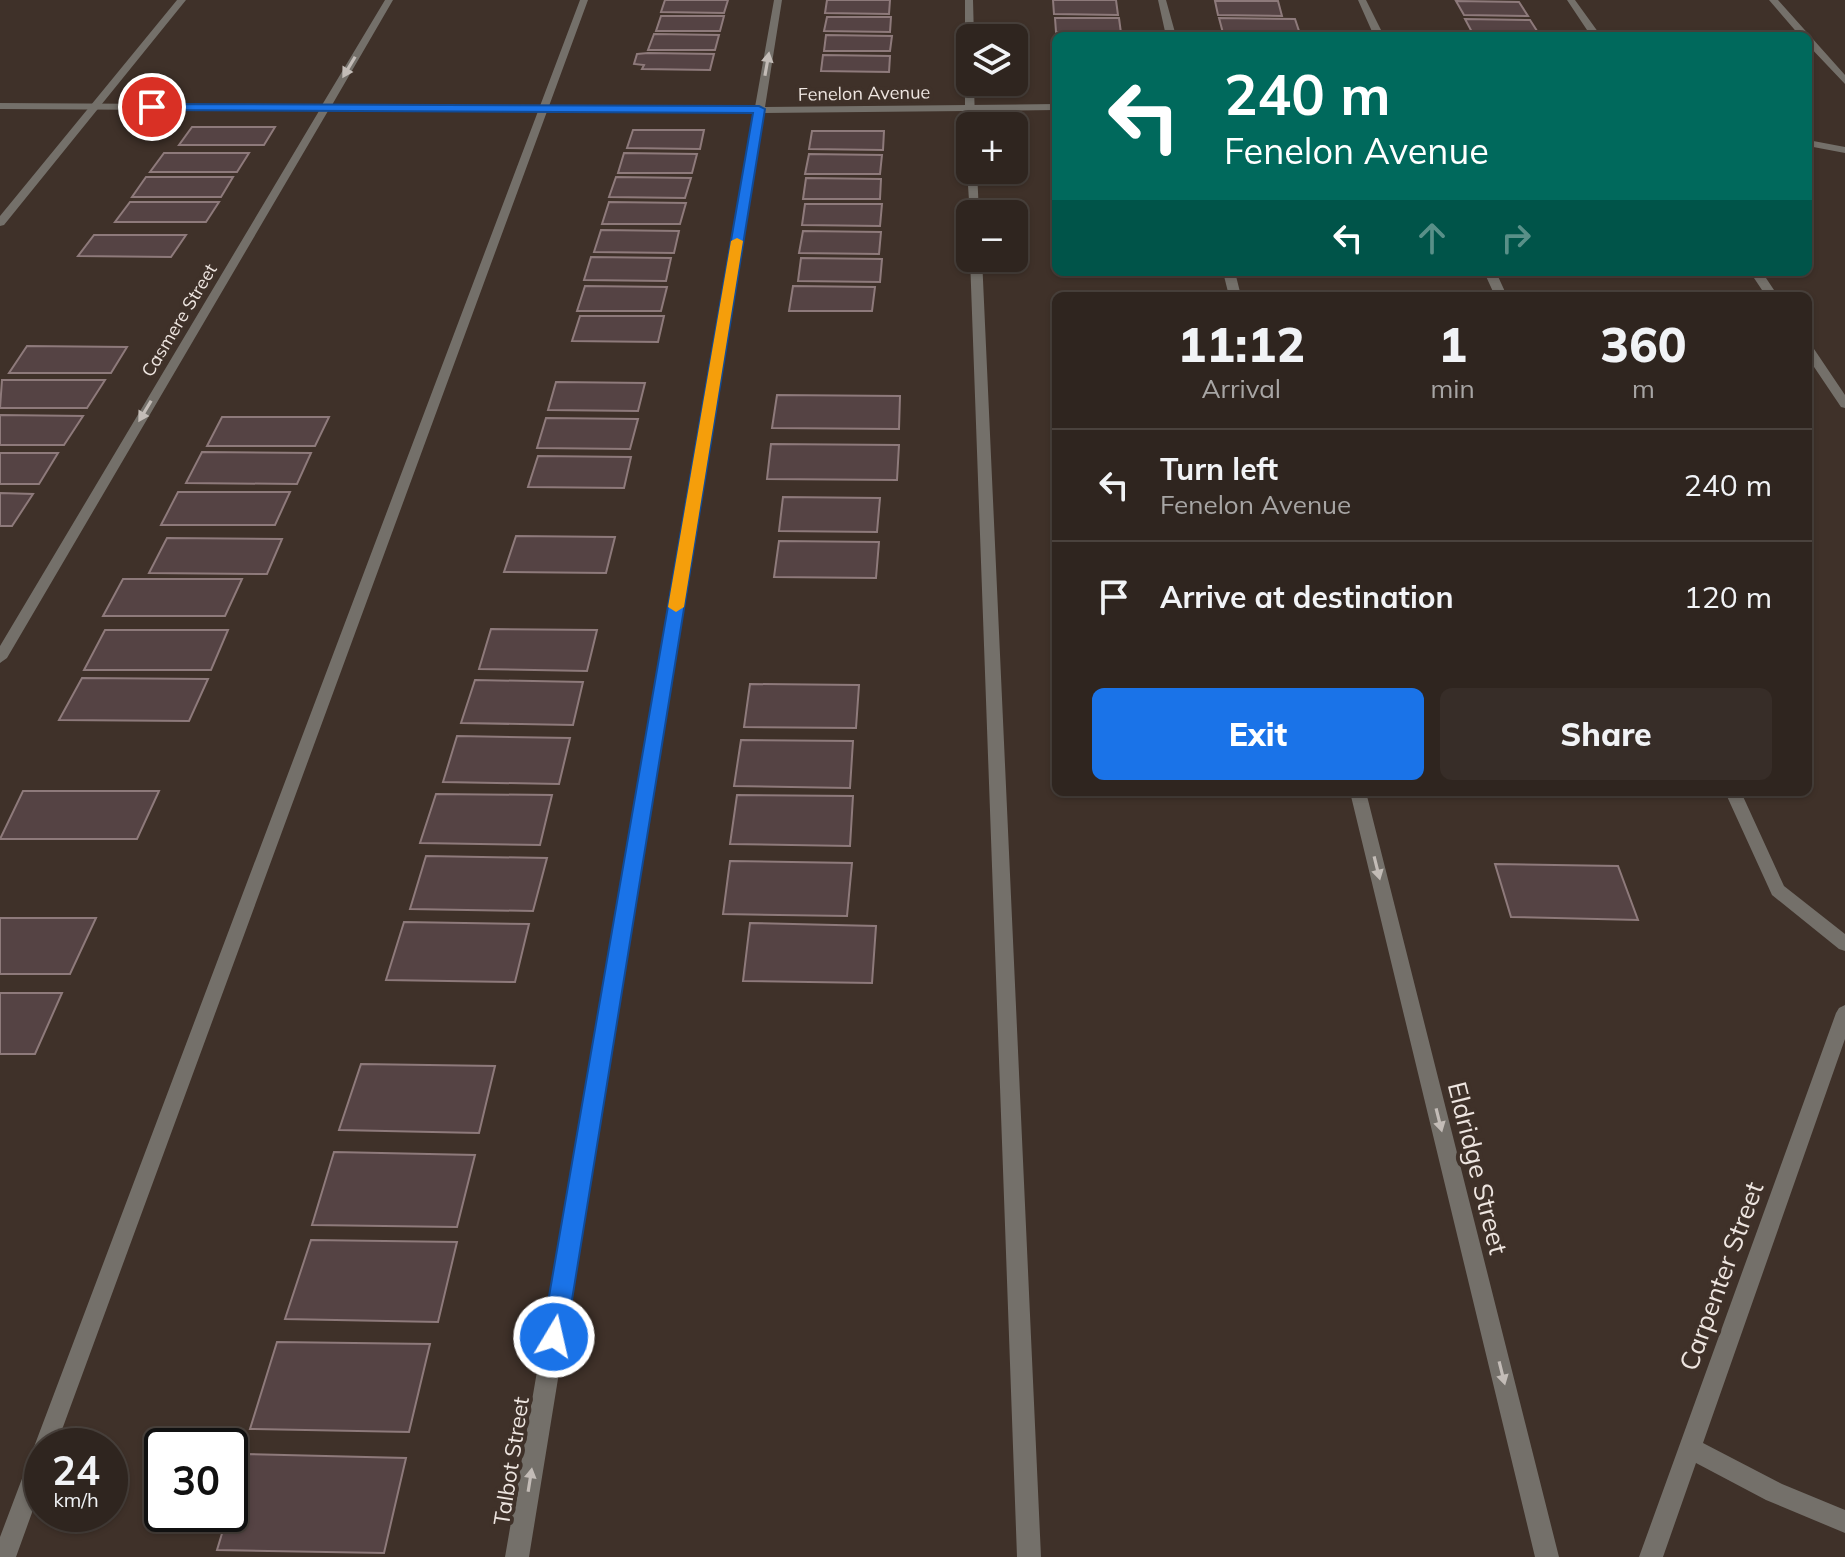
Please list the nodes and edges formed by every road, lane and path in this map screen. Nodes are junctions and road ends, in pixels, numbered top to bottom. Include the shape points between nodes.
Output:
1 (182, 0) edge
2 (389, 0) edge
3 (584, 0) edge
4 (778, 0) edge
5 (969, 0) edge
6 (1162, 0) edge
7 (1362, 0) edge
8 (1571, 0) edge
9 (1773, 0) edge
10 (1170, 32) edge
11 (1377, 32) edge
12 (1593, 32) edge
13 (1801, 32) edge
14 (1812, 45) edge
15 (1845, 81) edge
16 (0, 106) edge
17 (94, 106) junction
18 (325, 107) junction
19 (970, 107) junction
20 (1052, 107) edge
21 (544, 109) junction
22 (759, 109) junction
23 (970, 112) edge
24 (1812, 144) edge
25 (1845, 150) edge
26 (0, 223) edge
27 (977, 272) edge
28 (1812, 355) edge
29 (1845, 404) edge
30 (0, 658) edge
31 (1359, 796) edge
32 (1735, 796) edge
33 (1845, 944) edge
34 (1845, 1013) edge
35 (52, 1428) edge
36 (1689, 1448) junction
37 (24, 1503) edge
38 (1845, 1522) edge
39 (4, 1557) edge
40 (517, 1557) edge
41 (1029, 1557) edge
42 (1547, 1557) edge
43 (1651, 1557) edge

1 - 17 street
2 -> 18 street, Casmere Street
3 - 21 street
22 -> 4 street, Talbot Street
5 - 19 street
6 - 10 street
7 - 11 street
8 - 12 street
9 - 13 street
14 - 15 street
16 - 17 street, Fenelon Avenue
17 - 18 street, Fenelon Avenue
17 - 26 street
18 - 21 street, Fenelon Avenue
18 -> 30 street, Casmere Street
19 - 20 street, Fenelon Avenue
19 - 22 street, Fenelon Avenue
19 - 23 street
21 - 22 street, Fenelon Avenue
21 - 35 street
40 -> 22 street, Talbot Street
24 - 25 street
27 - 41 street
28 - 29 street
31 -> 42 street, Eldridge Street
32 - 33 street via 1778,890
34 - 36 street, Carpenter Street
36 - 38 street
36 - 43 street, Carpenter Street
37 - 39 street

